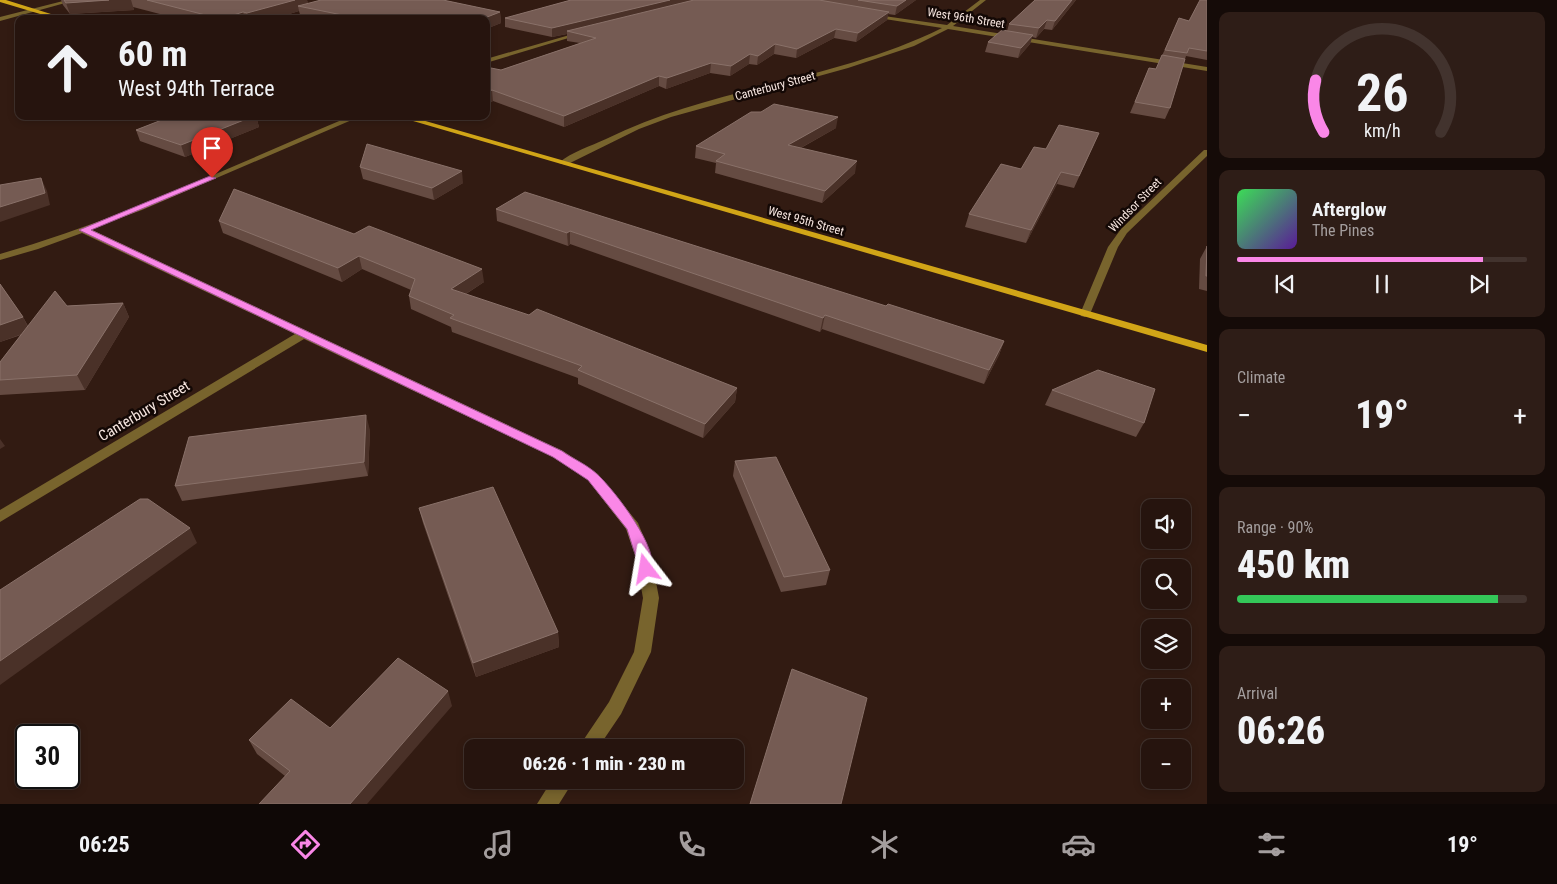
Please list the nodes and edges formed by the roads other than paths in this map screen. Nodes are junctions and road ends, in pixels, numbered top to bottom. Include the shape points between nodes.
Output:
1 (0, 0) edge
2 (73, 0) edge
3 (983, 0) edge
4 (33, 10) junction
5 (870, 14) edge
6 (50, 15) edge
7 (0, 18) edge
8 (948, 27) junction
9 (590, 31) edge
10 (490, 60) edge
11 (1207, 69) edge
12 (349, 120) edge
13 (413, 120) edge
14 (1207, 152) edge
15 (563, 163) junction
16 (84, 230) junction
17 (0, 257) edge
18 (1085, 314) junction
19 (304, 334) junction
20 (1207, 350) edge
21 (0, 516) edge
22 (593, 739) edge
23 (558, 789) edge
24 (547, 804) edge

1 - 4 main road
2 - 4 street
3 - 8 street, Canterbury Street
4 - 6 main road
4 - 7 street
5 - 8 street, West 96th Street
8 - 11 street, West 96th Street
8 - 15 street, Canterbury Street via 884,56 668,115
9 - 10 street
12 - 16 street
13 - 15 main road, West 95th Street
14 - 18 street, Windsor Street via 1124,231 1113,247
15 - 18 main road, West 95th Street
16 - 17 street
16 - 19 street
18 - 20 main road, West 95th Street
19 - 21 street, Canterbury Street
19 - 22 street via 558,454 593,477 633,527 643,555 651,598 642,652 615,708
23 - 24 street

